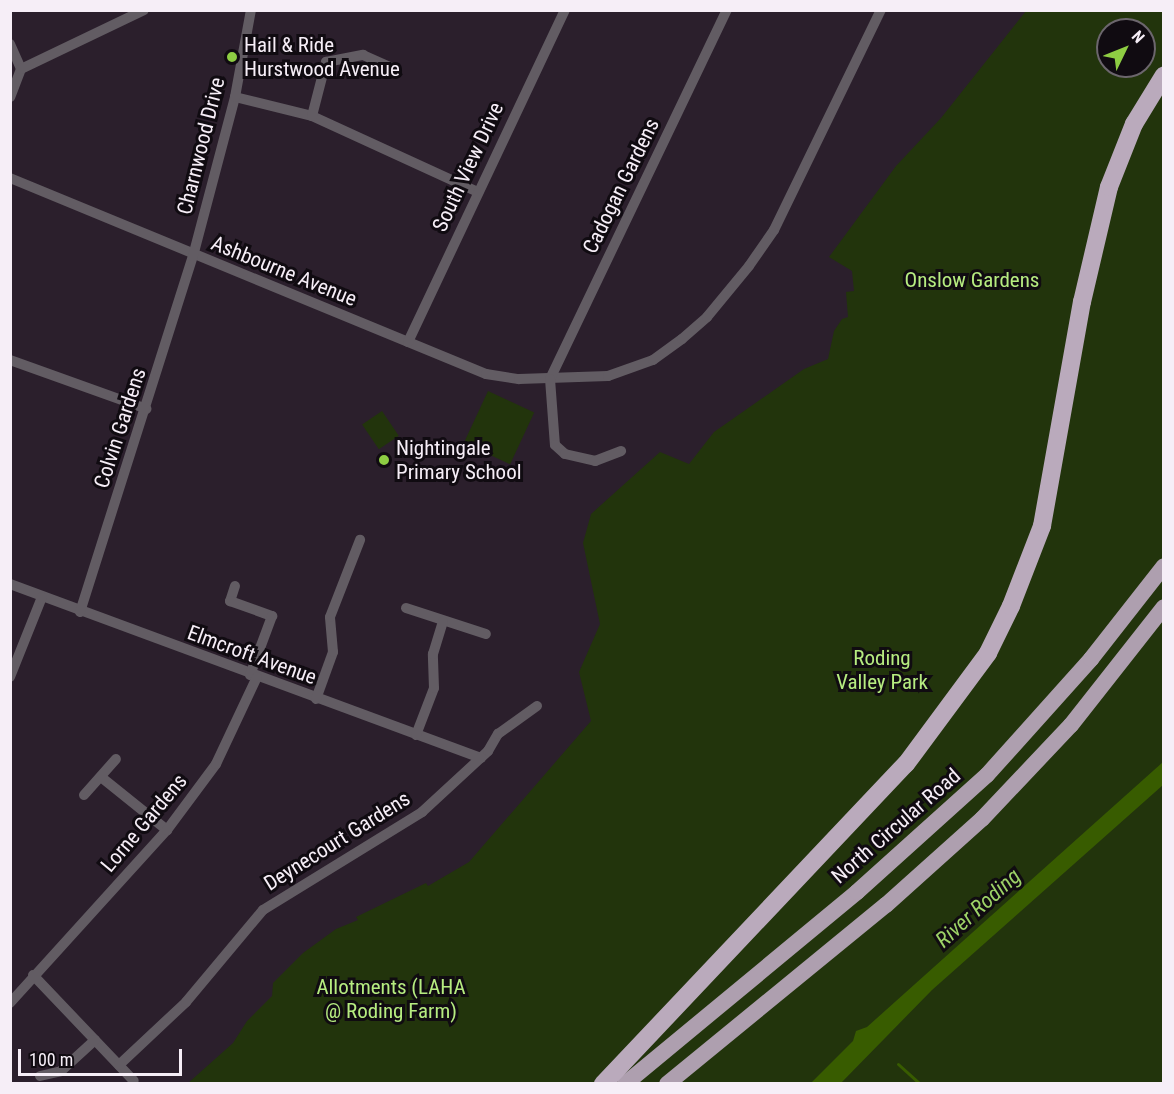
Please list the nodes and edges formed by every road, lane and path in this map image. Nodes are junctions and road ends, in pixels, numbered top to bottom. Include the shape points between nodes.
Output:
1 (144, 10) edge
2 (251, 10) edge
3 (565, 10) edge
4 (727, 10) edge
5 (881, 10) edge
6 (10, 45) edge
7 (21, 69) junction
8 (395, 69) dead end
9 (1163, 75) edge
10 (10, 97) edge
11 (235, 97) junction
12 (312, 116) junction
13 (10, 178) edge
14 (478, 192) junction
15 (193, 256) junction
16 (408, 342) junction
17 (10, 360) edge
18 (550, 379) junction
19 (147, 409) junction
20 (621, 451) dead end
21 (360, 540) dead end
22 (1164, 566) edge
23 (10, 584) edge
24 (235, 585) dead end
25 (42, 597) junction
26 (1164, 607) edge
27 (406, 608) dead end
28 (80, 612) junction
29 (443, 621) junction
30 (486, 634) dead end
31 (253, 676) junction
32 (10, 677) edge
33 (316, 699) junction
34 (537, 706) dead end
35 (416, 735) junction
36 (481, 758) junction
37 (116, 759) dead end
38 (101, 777) junction
39 (84, 795) dead end
40 (167, 830) junction
41 (33, 975) junction
42 (10, 1003) edge
43 (95, 1040) junction
44 (119, 1065) junction
45 (40, 1076) dead end
46 (134, 1081) dead end
47 (603, 1083) edge
48 (625, 1083) edge
49 (667, 1083) edge

1 - 7 street
2 - 11 street, Charnwood Drive
3 - 14 street, South View Drive
4 - 18 street, Cadogan Gardens
5 - 18 street via 774,230 714,309 654,360 608,376
6 - 7 street
7 - 10 street
8 - 12 street via 363,56 326,62
9 - 47 highway via 1121,152 1101,215 1042,526 988,653 939,724 878,794
11 - 12 street
11 - 15 street, Charnwood Drive
12 - 14 street
13 - 15 street, Ashbourne Avenue
14 - 16 street, South View Drive
15 - 16 street, Ashbourne Avenue
15 - 19 street, Colvin Gardens
16 - 18 street, Ashbourne Avenue via 486,374
17 - 19 street
18 - 20 street via 555,445 565,454 595,461
19 - 28 street, Colvin Gardens
21 - 33 street via 330,617 333,652
22 - 48 highway, North Circular Road via 1090,659 987,775 857,892
23 - 25 street, Elmcroft Avenue
24 - 31 street, Lorne Gardens via 230,601 272,616
25 - 28 street, Elmcroft Avenue
25 - 32 street
26 - 49 highway via 1071,725 982,819 886,905
27 - 29 street
28 - 31 street, Elmcroft Avenue
29 - 30 street
29 - 35 street via 433,654 434,688
31 - 33 street, Elmcroft Avenue
31 - 40 street, Lorne Gardens via 216,764
33 - 35 street, Elmcroft Avenue
34 - 36 street, Deynecourt Gardens via 498,734
35 - 36 street, Elmcroft Avenue
36 - 44 street, Deynecourt Gardens via 408,823 263,910 186,1002
37 - 38 street
38 - 39 street
38 - 40 street
40 - 41 street, Lorne Gardens
41 - 42 street, Lorne Gardens
41 - 43 street
43 - 44 street
43 - 45 street via 61,1071
44 - 46 street

